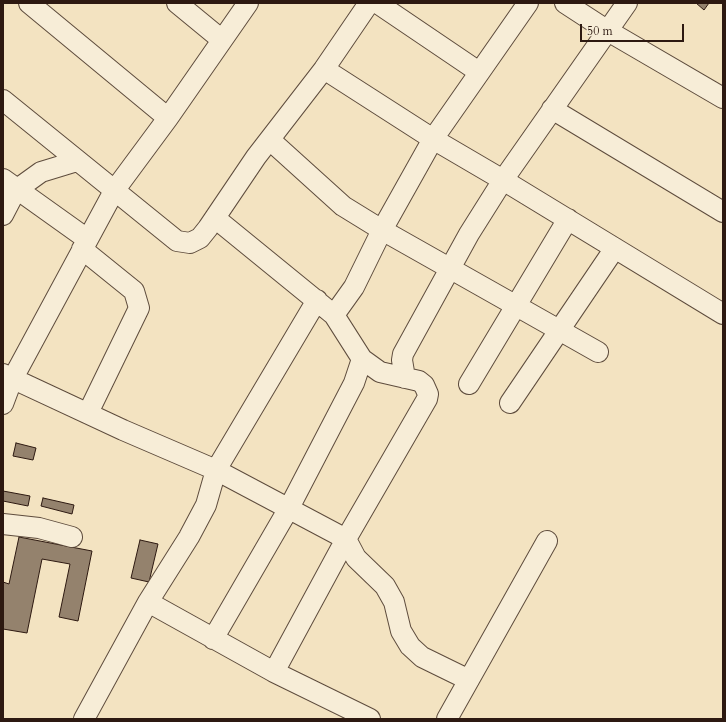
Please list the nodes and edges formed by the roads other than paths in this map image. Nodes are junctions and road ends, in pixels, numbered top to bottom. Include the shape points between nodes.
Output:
1 (29, 3) edge
2 (177, 3) edge
3 (248, 3) edge
4 (369, 3) edge
5 (377, 3) edge
6 (528, 3) edge
7 (565, 3) edge
8 (627, 3) edge
9 (608, 31) junction
10 (222, 40) junction
11 (324, 69) junction
12 (479, 72) junction
13 (723, 98) edge
14 (3, 100) edge
15 (552, 109) junction
16 (168, 118) junction
17 (433, 139) junction
18 (270, 140) junction
19 (77, 161) junction
20 (503, 180) junction
21 (9, 185) edge
22 (114, 191) junction
23 (723, 212) edge
24 (3, 215) edge
25 (215, 218) junction
26 (568, 219) junction
27 (382, 230) junction
28 (84, 244) junction
29 (615, 248) junction
30 (450, 269) junction
31 (317, 300) junction
32 (516, 305) junction
33 (723, 314) edge
34 (334, 315) junction
35 (559, 331) junction
36 (598, 352) dead end
37 (362, 359) junction
38 (8, 377) edge
39 (405, 378) junction
40 (469, 384) dead end
41 (510, 403) dead end
42 (3, 404) edge
43 (88, 413) junction
44 (216, 470) junction
45 (289, 508) junction
46 (3, 524) edge
47 (72, 537) dead end
48 (346, 539) junction
49 (547, 541) dead end
50 (148, 602) junction
51 (213, 639) junction
52 (274, 672) junction
53 (469, 680) junction
54 (84, 719) edge
55 (370, 719) edge
56 (447, 719) edge

1 - 16 street
2 - 10 street
3 - 10 street
4 - 11 street
5 - 12 street
6 - 12 street
7 - 9 street
8 - 9 street
9 - 13 street
9 - 15 street
10 - 16 street
11 - 17 street
11 - 18 street
12 - 17 street
14 - 19 street
15 - 20 street
15 - 23 street
16 - 22 street
17 - 20 street
17 - 27 street
18 - 25 street
18 - 27 street via 343,206
19 - 21 street
19 - 22 street
20 - 26 street
20 - 30 street
21 - 24 street
21 - 28 street
22 - 25 street via 177,241 183,243 195,242
22 - 28 street
25 - 31 street
26 - 29 street
26 - 32 street
27 - 30 street
27 - 34 street via 354,287
28 - 38 street
28 - 43 street via 134,291 139,308
29 - 33 street
29 - 35 street
30 - 32 street
30 - 39 street via 403,354
31 - 34 street
31 - 44 street
32 - 35 street
32 - 40 street
34 - 37 street
35 - 36 street
35 - 41 street
37 - 39 street via 380,372
37 - 45 street via 354,383
38 - 42 street
38 - 43 street
39 - 48 street via 420,381 427,390 428,399
43 - 44 street
44 - 45 street
44 - 50 street via 206,505
45 - 48 street
45 - 51 street
46 - 47 street via 39,528
48 - 52 street
48 - 53 street via 356,558 385,586 394,602 401,631 410,646 422,657
49 - 53 street
50 - 51 street
50 - 54 street
51 - 52 street
52 - 55 street
53 - 56 street

